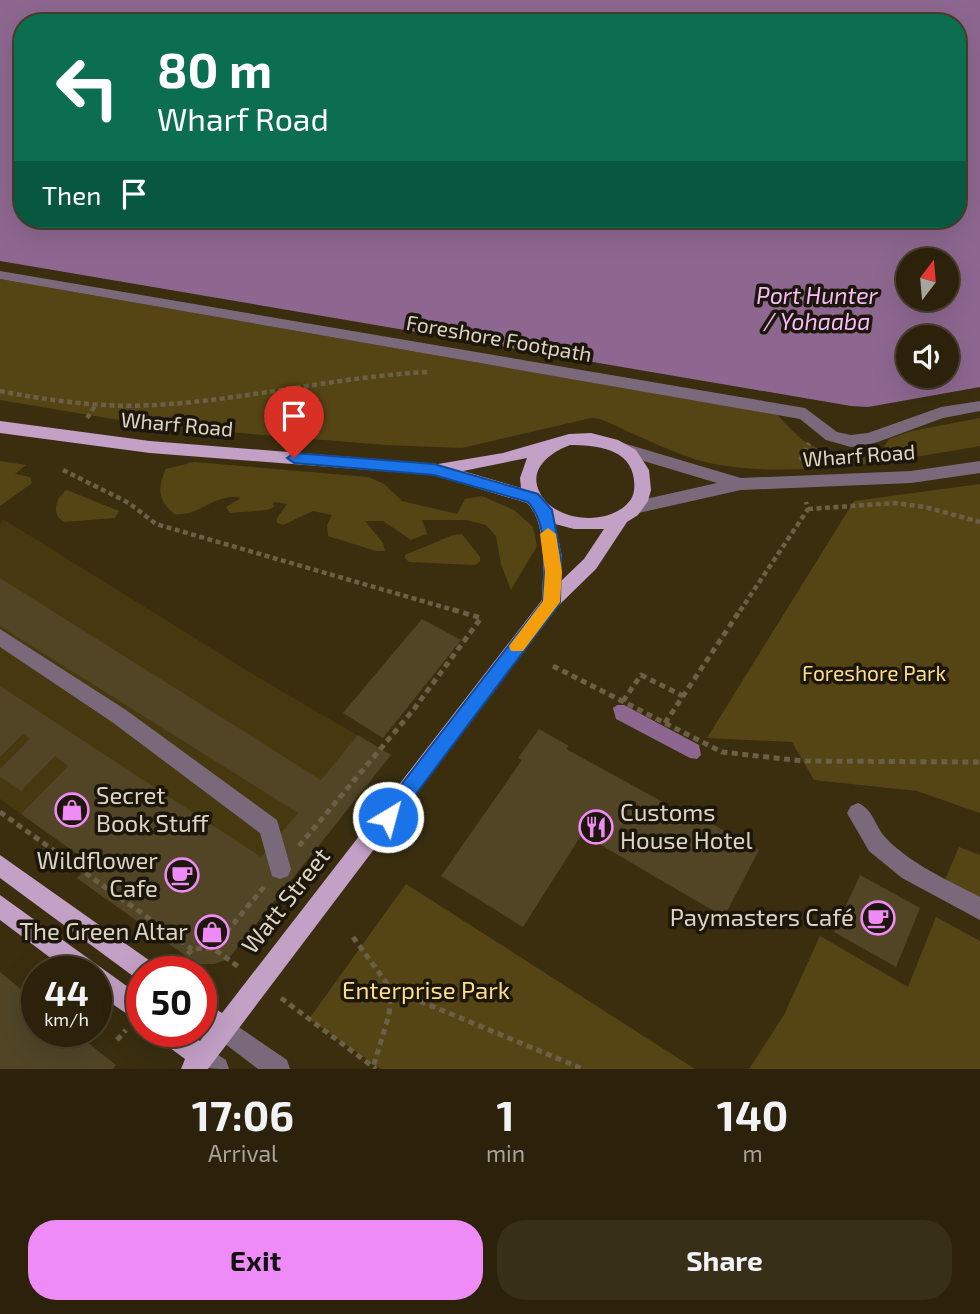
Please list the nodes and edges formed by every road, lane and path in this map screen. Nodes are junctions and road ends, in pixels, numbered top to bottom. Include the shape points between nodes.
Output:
1 (0, 275) edge
2 (440, 372) dead end
3 (0, 391) edge
4 (20, 395) junction
5 (96, 404) junction
6 (14, 406) dead end
7 (980, 406) edge
8 (85, 422) dead end
9 (0, 427) edge
10 (547, 447) junction
11 (623, 449) junction
12 (980, 467) edge
13 (434, 469) junction
14 (63, 470) dead end
15 (741, 484) junction
16 (538, 504) junction
17 (628, 513) junction
18 (980, 522) edge
19 (551, 602) junction
20 (0, 637) edge
21 (553, 666) dead end
22 (683, 696) junction
23 (623, 701) junction
24 (665, 723) junction
25 (980, 762) edge
26 (0, 812) edge
27 (858, 813) dead end
28 (0, 865) edge
29 (280, 869) junction
30 (0, 906) edge
31 (980, 909) edge
32 (352, 937) dead end
33 (213, 948) junction
34 (192, 949) junction
35 (67, 956) edge
36 (187, 956) edge
37 (126, 957) edge
38 (230, 961) dead end
39 (391, 989) junction
40 (290, 1004) dead end
41 (217, 1024) edge
42 (224, 1029) junction
43 (184, 1047) edge
44 (204, 1065) edge
45 (374, 1068) edge
46 (278, 1069) edge
47 (583, 1069) edge

1 - 7 street, Foreshore Footpath via 804,414 832,436 851,441
2 - 5 path via 301,384 155,405
3 - 4 path
4 - 5 path
4 - 6 path
5 - 8 path
9 - 13 main road, Wharf Road via 150,447
10 - 11 main road via 577,439
10 - 13 main road, Wharf Road via 481,464
10 - 16 main road via 532,461 527,479
11 - 15 street, Wharf Road
11 - 17 main road via 645,478 643,494
12 - 15 street, Wharf Road via 911,477
13 - 16 main road, Wharf Road
14 - 29 path via 129,503 156,524 481,618 414,709
15 - 17 street, Wharf Road
16 - 17 main road via 561,519 582,524 603,523
16 - 19 main road via 553,557
17 - 19 main road, Watt Street via 590,564
18 - 22 path via 895,503 808,509
19 - 42 main road, Watt Street
20 - 29 street via 119,716 269,827
21 - 23 path
22 - 23 path via 641,675
22 - 24 path
23 - 24 path
24 - 25 path via 722,752 803,761
26 - 34 path
27 - 31 street via 877,844 910,871
28 - 37 main road
29 - 33 path
30 - 35 main road
32 - 39 path
33 - 34 path
33 - 38 path
34 - 36 path
39 - 45 path via 389,1015
39 - 47 path
40 - 45 path
41 - 42 main road
42 - 44 main road, Watt Street
42 - 46 street
43 - 44 main road

